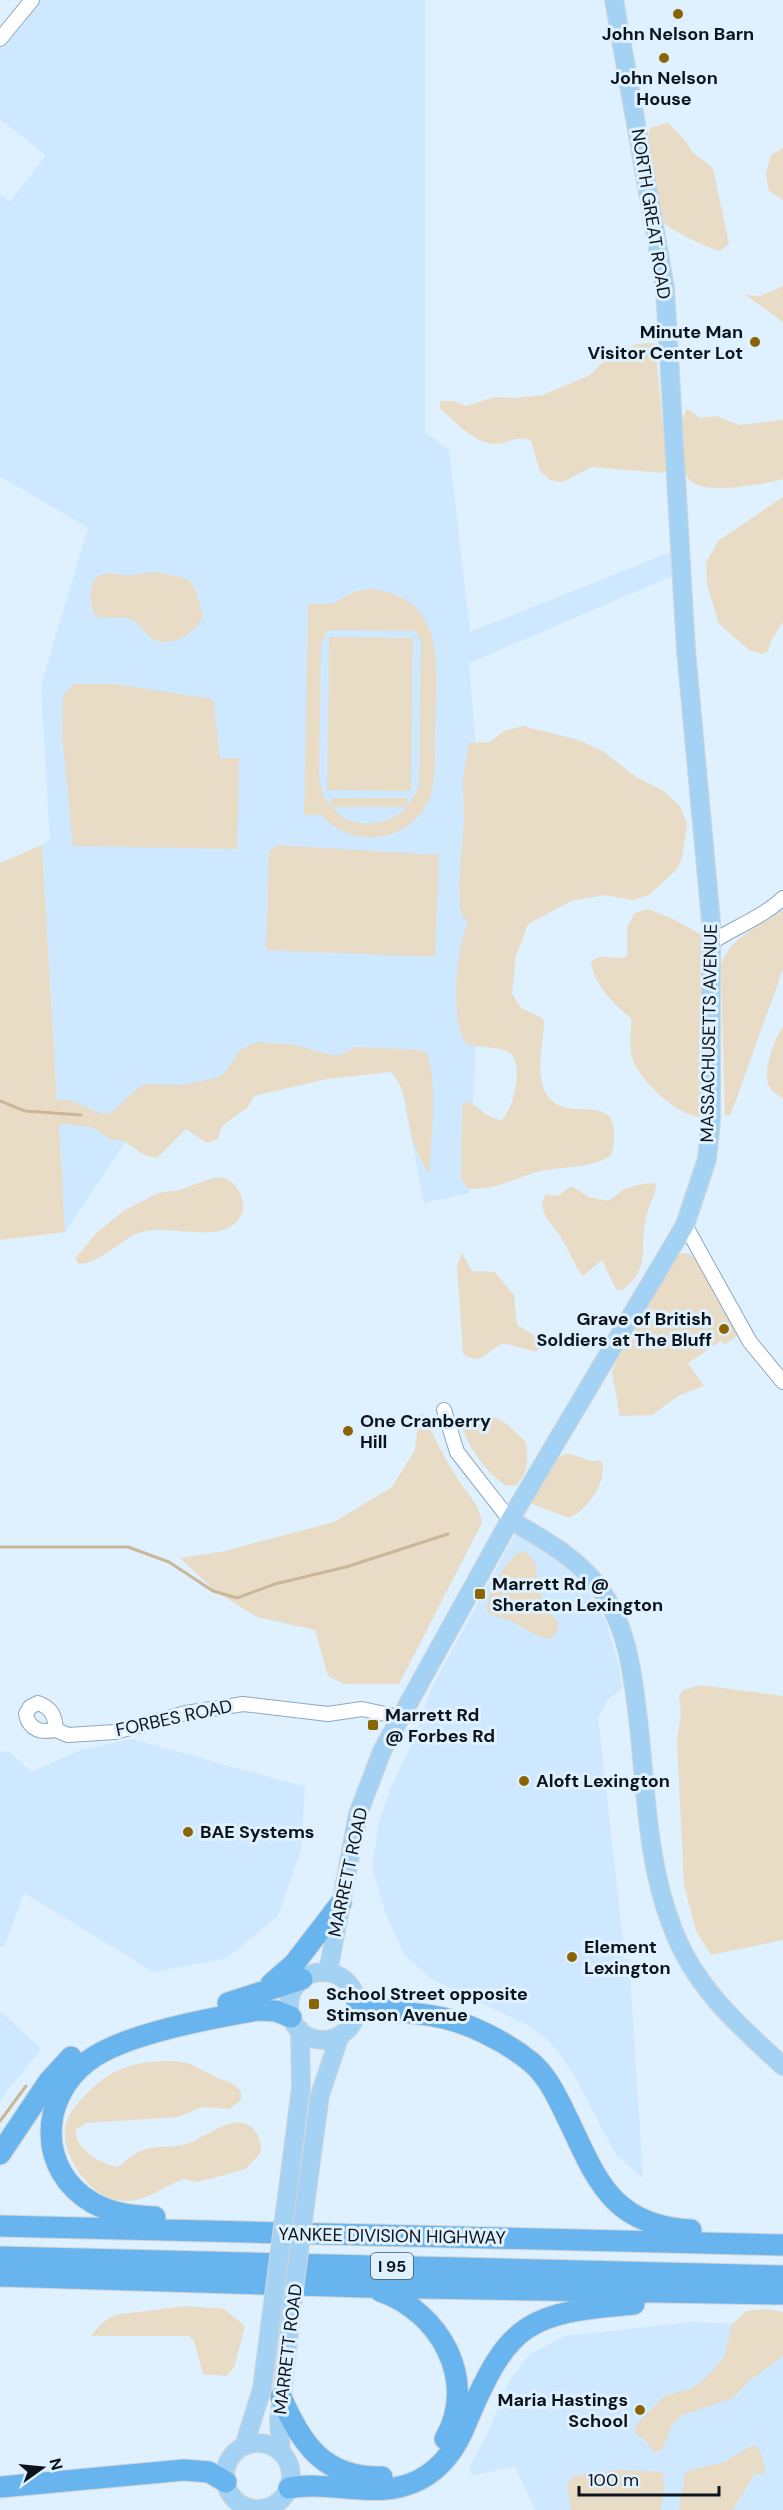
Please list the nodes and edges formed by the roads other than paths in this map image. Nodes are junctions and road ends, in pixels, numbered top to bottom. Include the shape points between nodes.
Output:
1 (32, 0) edge
2 (614, 0) edge
3 (0, 39) edge
4 (681, 573) joint
5 (783, 898) edge
6 (711, 922) junction
7 (738, 925) junction
8 (712, 942) junction
9 (685, 1225) junction
10 (783, 1382) edge
11 (444, 1410) dead end
12 (510, 1520) junction
13 (399, 1717) junction
14 (56, 1730) dead end
15 (341, 1903) junction
16 (328, 1972) junction
17 (302, 1979) junction
18 (248, 1998) junction
19 (357, 2001) junction
20 (296, 2024) junction
21 (340, 2035) junction
22 (783, 2066) edge
23 (0, 2154) edge
24 (0, 2226) edge
25 (204, 2231) junction
26 (756, 2245) junction
27 (783, 2246) edge
28 (0, 2257) edge
29 (0, 2276) edge
30 (783, 2276) edge
31 (365, 2287) junction
32 (715, 2294) junction
33 (783, 2294) edge
34 (281, 2397) junction
35 (244, 2446) junction
36 (281, 2452) junction
37 (0, 2487) edge
38 (289, 2488) junction
39 (232, 2497) edge
40 (267, 2509) edge

1 - 3 street
2 - 4 main road, NORTH GREAT ROAD via 665,288
4 - 6 main road, MASSACHUSETTS AVENUE
5 - 7 street
6 - 7 street
6 - 8 main road, MASSACHUSETTS AVENUE
7 - 8 street
8 - 9 main road, MASSACHUSETTS AVENUE via 710,1134 706,1169
9 - 10 street via 750,1342
9 - 12 main road, MASSACHUSETTS AVENUE
11 - 12 street via 457,1452
12 - 13 main road, MARRETT ROAD
12 - 22 main road via 561,1551 588,1574 615,1613 630,1663 655,1861 673,1931 706,1989
13 - 14 street, FORBES ROAD via 362,1709 328,1714 243,1704 186,1713 115,1732 68,1735
13 - 15 main road, MARRETT ROAD via 358,1814
15 - 16 main road, MARRETT ROAD
15 - 18 highway via 288,1971
16 - 17 main road
16 - 19 main road via 350,1984
17 - 18 highway
17 - 20 main road via 291,1995
18 - 23 highway via 129,2026 88,2044 55,2073
19 - 21 main road via 354,2020
19 - 26 highway via 382,2011 450,2020 513,2049 547,2080 599,2181 627,2211 660,2227 701,2231
20 - 21 main road via 319,2040
20 - 25 highway via 273,2010 258,2010 121,2043 77,2070 56,2100 50,2127 54,2156 63,2175 79,2193 118,2213 155,2217
20 - 35 main road, MARRETT ROAD, bridge via 301,2087 262,2389
21 - 34 main road, MARRETT ROAD, bridge via 320,2095
24 - 25 highway, YANKEE DIVISION HIGHWAY / I 95
25 - 26 highway, YANKEE DIVISION HIGHWAY / I 95
26 - 27 highway, YANKEE DIVISION HIGHWAY / I 95
28 - 30 highway, YANKEE DIVISION HIGHWAY / I 95
29 - 31 highway
31 - 32 highway
31 - 34 highway via 415,2308 444,2343 454,2368 457,2392 455,2414 442,2443 421,2463 404,2472 378,2477 349,2472 312,2452
32 - 33 highway
32 - 38 highway via 581,2309 543,2319 517,2336 496,2359 458,2442 444,2462 425,2476 384,2490 318,2484
34 - 36 main road, MARRETT ROAD
35 - 36 main road via 265,2443
35 - 39 main road via 228,2463
36 - 38 main road via 290,2469
37 - 39 highway via 190,2470 209,2472
38 - 40 main road
39 - 40 main road via 250,2508

